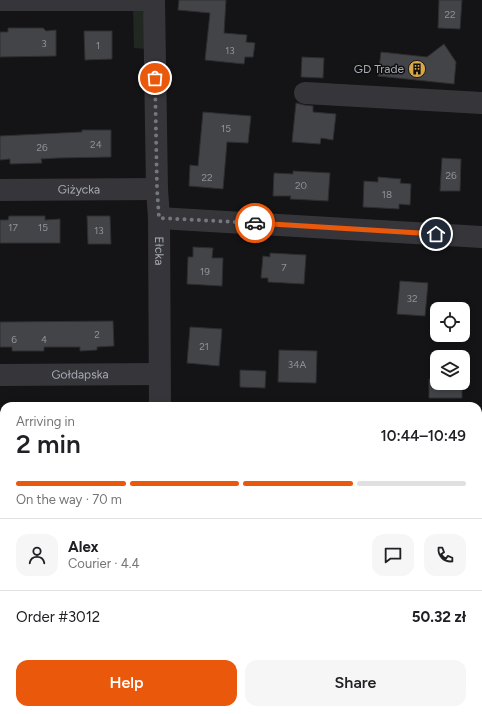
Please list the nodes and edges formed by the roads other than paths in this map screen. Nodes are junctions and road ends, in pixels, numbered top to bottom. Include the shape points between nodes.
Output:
1 (0, 0) edge
2 (142, 0) edge
3 (154, 0) edge
4 (305, 93) dead end
5 (482, 102) edge
6 (157, 189) junction
7 (0, 190) edge
8 (159, 218) junction
9 (482, 237) edge
10 (160, 374) junction
11 (0, 375) edge
12 (160, 402) edge

1 - 2 street
3 - 6 street, Ełcka
4 - 5 street
6 - 7 street, Giżycka
6 - 8 street, Ełcka
8 - 9 street
8 - 10 street, Ełcka
10 - 11 street, Gołdapska
10 - 12 street, Ełcka

